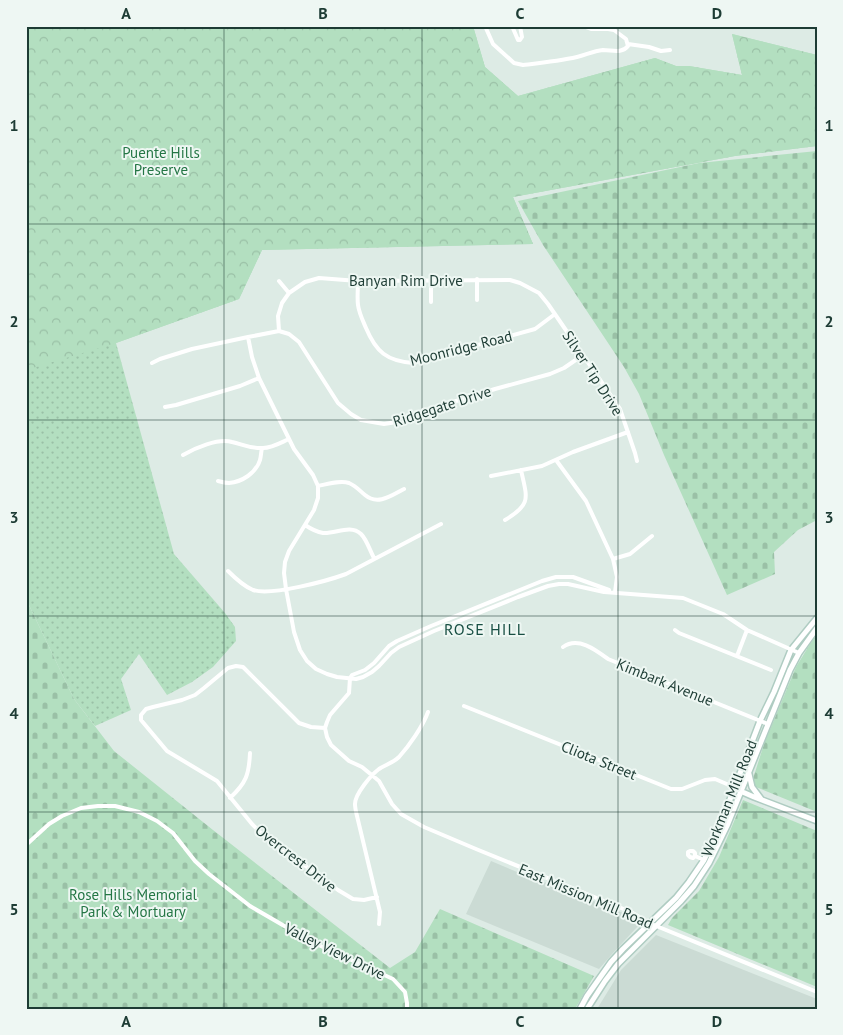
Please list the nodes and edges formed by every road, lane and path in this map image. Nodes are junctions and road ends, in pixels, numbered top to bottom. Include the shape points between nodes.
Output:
1 (485, 26) edge
2 (512, 26) edge
3 (520, 26) edge
4 (583, 26) edge
5 (628, 44) junction
6 (670, 50) dead end
7 (477, 280) junction
8 (279, 281) dead end
9 (358, 281) junction
10 (431, 281) junction
11 (289, 293) junction
12 (477, 300) dead end
13 (432, 302) dead end
14 (555, 314) junction
15 (278, 332) junction
16 (248, 337) junction
17 (583, 355) junction
18 (152, 363) dead end
19 (259, 378) junction
20 (165, 407) dead end
21 (628, 432) junction
22 (288, 439) junction
23 (262, 448) junction
24 (183, 455) dead end
25 (556, 460) junction
26 (637, 461) dead end
27 (521, 470) junction
28 (491, 476) dead end
29 (218, 481) dead end
30 (318, 486) junction
31 (404, 489) dead end
32 (505, 520) dead end
33 (441, 524) dead end
34 (305, 525) junction
35 (652, 536) dead end
36 (374, 558) junction
37 (613, 559) junction
38 (228, 570) dead end
39 (286, 589) junction
40 (615, 592) junction
41 (817, 618) edge
42 (817, 628) edge
43 (675, 630) dead end
44 (747, 630) junction
45 (563, 647) dead end
46 (791, 650) junction
47 (799, 653) junction
48 (736, 656) junction
49 (771, 670) dead end
50 (350, 678) junction
51 (464, 706) dead end
52 (428, 712) dead end
53 (760, 721) junction
54 (768, 724) junction
55 (325, 728) junction
56 (250, 753) dead end
57 (749, 772) junction
58 (373, 775) junction
59 (738, 789) junction
60 (230, 798) junction
61 (761, 800) junction
62 (817, 821) edge
63 (26, 845) edge
64 (696, 856) dead end
65 (706, 861) junction
66 (377, 897) junction
67 (649, 923) junction
68 (379, 924) dead end
69 (656, 926) junction
70 (601, 976) junction
71 (817, 992) edge
72 (588, 1008) edge
73 (407, 1009) edge
74 (580, 1009) edge

1 - 5 street via 493,44 518,65 577,57 594,51 620,51
2 - 3 street via 518,40 522,37
4 - 5 street via 614,30
5 - 6 street
7 - 10 street, Banyan Rim Drive
7 - 12 street
7 - 14 street, Banyan Rim Drive via 520,283 539,293
8 - 11 street
9 - 10 street, Banyan Rim Drive
9 - 11 street, Banyan Rim Drive via 319,278 304,282
9 - 14 street, Moonridge Road via 358,305 372,343 397,361 413,363 535,329
10 - 13 street
11 - 15 street via 278,316
14 - 17 street, Silver Tip Drive
15 - 16 street
15 - 17 street, Ridgegate Drive via 289,334 299,342 338,403 361,420 384,424 403,421 427,410 550,374
16 - 18 street via 192,349
16 - 19 street
17 - 21 street, Silver Tip Drive via 620,409
19 - 20 street
19 - 22 street
21 - 25 street
21 - 26 street, Silver Tip Drive
22 - 23 street
22 - 30 street
23 - 24 street via 220,441
23 - 29 street via 260,461 251,474 235,482
25 - 27 street
25 - 37 street via 586,500
27 - 28 street
27 - 32 street via 526,500 518,512
30 - 31 street via 348,483 374,500 382,500
30 - 34 street via 314,510
33 - 36 street
34 - 36 street via 324,533 355,530 362,535
34 - 39 street via 285,562
35 - 37 street via 630,554
36 - 39 street via 346,574
37 - 40 street via 617,577
38 - 39 street via 253,590
39 - 50 street via 294,632 307,661 327,674
40 - 44 street via 682,598 724,614
40 - 50 street via 568,584 548,586 408,643 372,672 356,679
40 - 50 street via 573,578 542,580 397,641 374,663
41 - 46 main road, Workman Mill Road
42 - 47 main road, Workman Mill Road
43 - 48 street
44 - 46 street
44 - 48 street
45 - 53 street, Kimbark Avenue via 573,642 585,645 608,659
46 - 47 street
46 - 53 main road, Workman Mill Road
47 - 54 main road, Workman Mill Road
48 - 49 street
50 - 55 street via 349,693 330,715
51 - 59 street, Cliota Street via 671,789 715,779
52 - 58 street via 424,723 398,759
53 - 54 street, Kimbark Avenue
53 - 59 main road, Workman Mill Road
54 - 57 main road, Workman Mill Road
55 - 58 street via 331,745 349,762
55 - 60 street, Overcrest Drive via 311,728 299,723 243,667 236,666 228,668 195,695 146,709 141,720 167,751 217,781
56 - 60 street via 244,784
57 - 59 main road, Workman Mill Road
57 - 61 main road via 752,787
58 - 66 street via 360,791 355,805
58 - 67 street, East Mission Mill Road via 401,814 417,823 631,912
59 - 61 main road
59 - 65 main road, Workman Mill Road
59 - 65 main road, Workman Mill Road via 724,833
60 - 66 street, Overcrest Drive via 262,834 338,890 353,899
61 - 62 main road
63 - 73 street, Valley View Drive via 49,824 81,808 115,806 139,812 173,833 202,868 250,906 312,942 393,979 405,992
64 - 65 street
65 - 67 main road, Workman Mill Road via 676,898
65 - 69 main road, Workman Mill Road via 694,886
66 - 68 street
67 - 69 street, East Mission Mill Road
67 - 70 main road, Workman Mill Road
69 - 71 street, East Mission Mill Road
69 - 72 main road, Workman Mill Road via 618,964
70 - 72 main road
70 - 74 main road, Workman Mill Road

